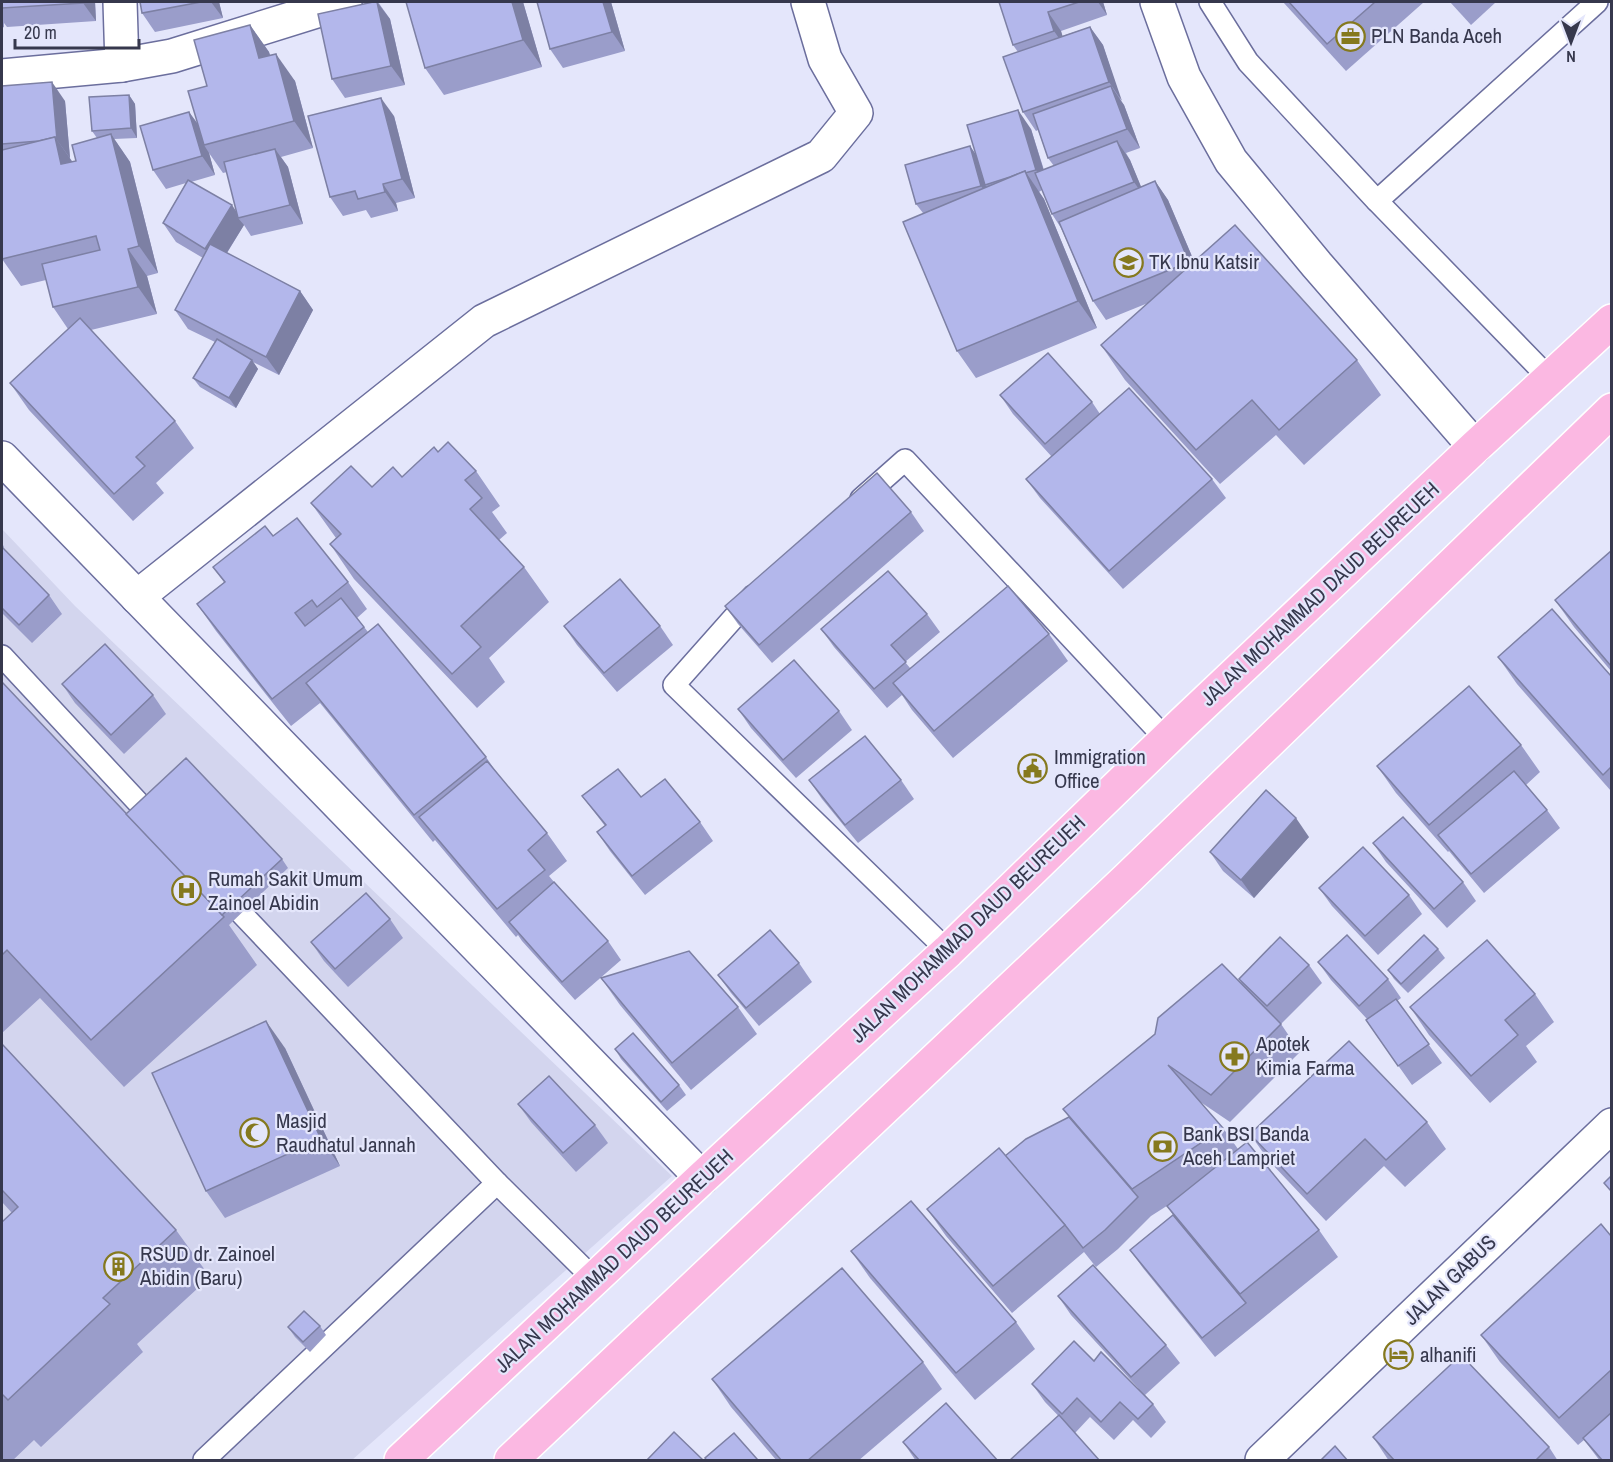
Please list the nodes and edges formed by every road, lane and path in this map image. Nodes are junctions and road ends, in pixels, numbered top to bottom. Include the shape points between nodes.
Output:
1 (120, 2) edge
2 (345, 2) edge
3 (808, 2) edge
4 (1157, 2) edge
5 (1209, 2) edge
6 (1598, 2) edge
7 (122, 65) junction
8 (2, 76) edge
9 (1377, 201) junction
10 (1611, 321) edge
11 (1550, 379) junction
12 (1611, 410) edge
13 (1475, 447) junction
14 (2, 458) edge
15 (843, 515) edge
16 (772, 579) edge
17 (137, 597) junction
18 (2, 657) edge
19 (1167, 739) junction
20 (146, 811) edge
21 (241, 913) dead end
22 (948, 951) junction
23 (1611, 1125) edge
24 (702, 1178) junction
25 (496, 1183) junction
26 (595, 1280) junction
27 (204, 1461) edge
28 (401, 1461) edge
29 (511, 1461) edge
30 (1262, 1461) edge

1 - 7 street
2 - 7 street via 172,56
3 - 17 street via 825,59 856,113 821,156 484,321
4 - 13 street via 1184,77 1231,161
5 - 9 lane via 1248,62
6 - 9 lane
7 - 8 street
9 - 11 lane
10 - 11 highway, JALAN MOHAMMAD DAUD BEUREUEH
11 - 13 highway, JALAN MOHAMMAD DAUD BEUREUEH
12 - 29 highway via 1128,878
13 - 19 highway, JALAN MOHAMMAD DAUD BEUREUEH
14 - 17 street
15 - 19 lane via 905,460
16 - 22 lane via 674,685
17 - 24 street
18 - 20 lane
19 - 22 highway, JALAN MOHAMMAD DAUD BEUREUEH
21 - 25 lane
22 - 24 highway, JALAN MOHAMMAD DAUD BEUREUEH
23 - 30 street, JALAN GABUS
24 - 26 highway, JALAN MOHAMMAD DAUD BEUREUEH
25 - 26 lane
25 - 27 lane
26 - 28 highway, JALAN MOHAMMAD DAUD BEUREUEH

